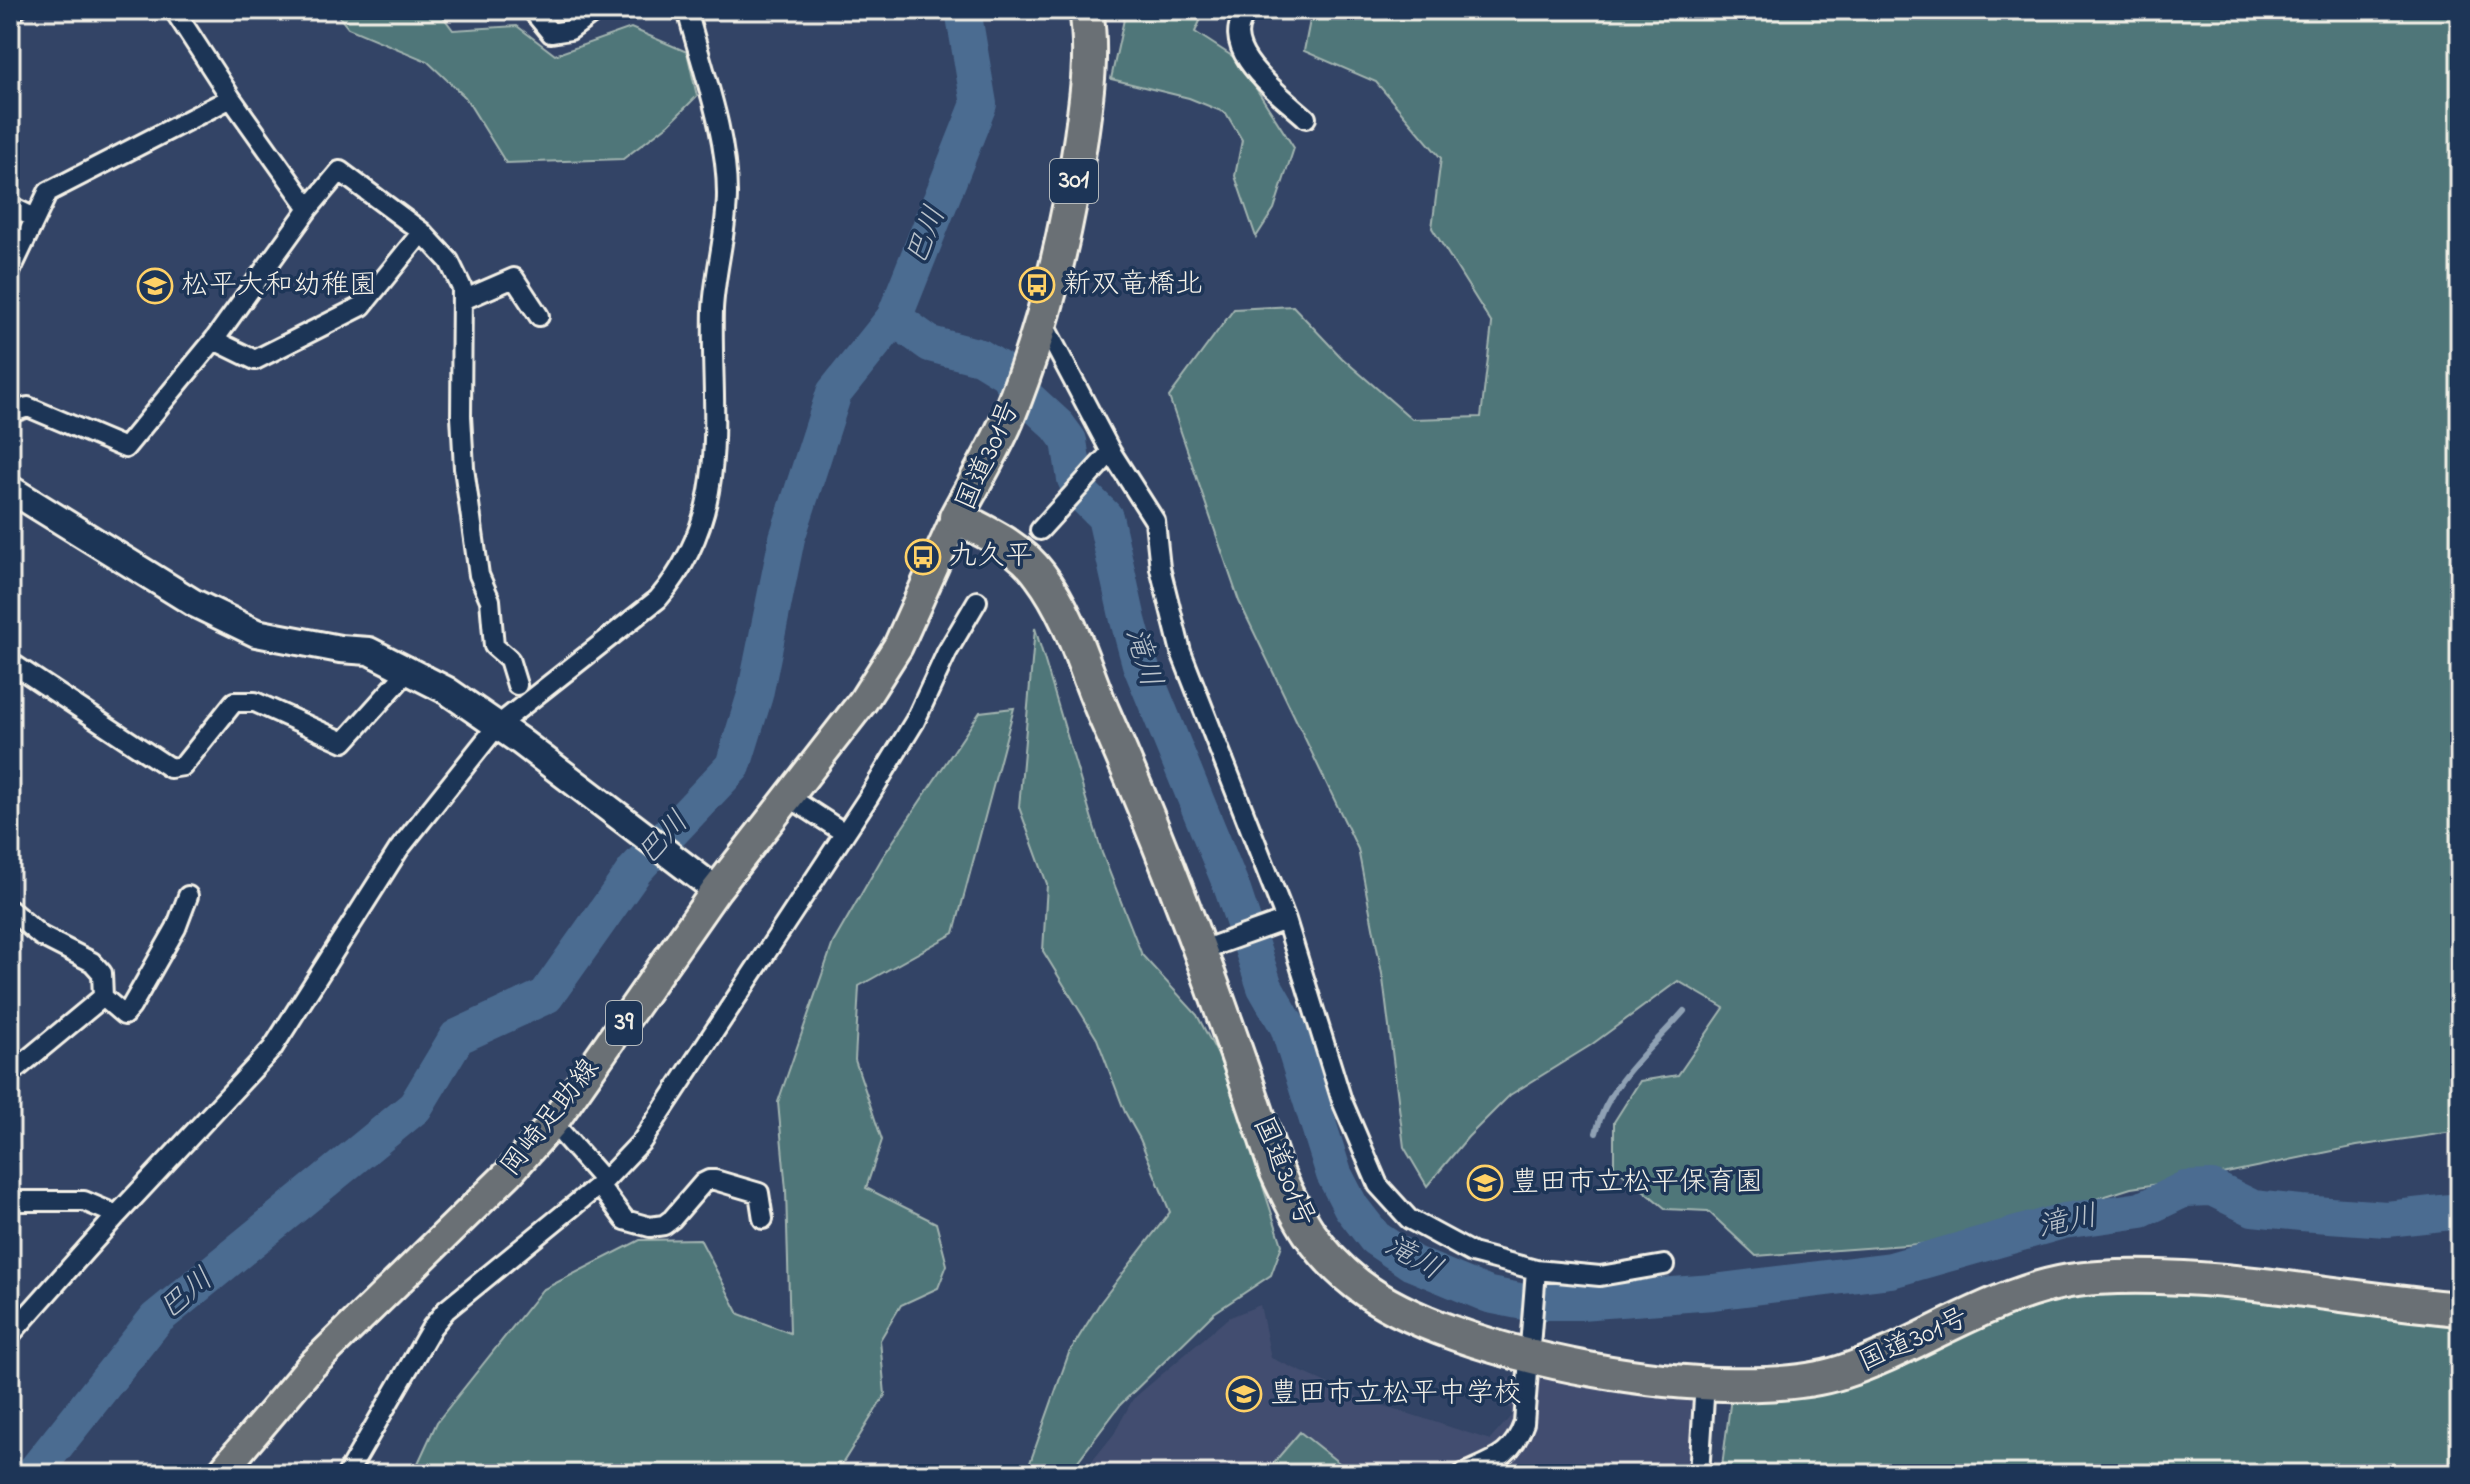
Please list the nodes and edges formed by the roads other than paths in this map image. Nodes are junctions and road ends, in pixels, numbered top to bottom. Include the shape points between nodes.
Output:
1 (16, 10) edge
2 (174, 10) edge
3 (532, 10) edge
4 (597, 10) edge
5 (687, 10) edge
6 (1086, 10) edge
7 (1250, 10) edge
8 (10, 13) edge
9 (231, 98) junction
10 (1306, 118) dead end
11 (10, 206) edge
12 (309, 208) junction
13 (35, 218) junction
14 (422, 232) junction
15 (10, 272) edge
16 (463, 300) junction
17 (539, 316) dead end
18 (1037, 334) junction
19 (214, 340) junction
20 (10, 413) edge
21 (1105, 458) junction
22 (10, 489) edge
23 (956, 517) junction
24 (1040, 530) dead end
25 (977, 601) dead end
26 (10, 662) edge
27 (408, 671) junction
28 (517, 685) dead end
29 (497, 726) junction
30 (789, 797) junction
31 (843, 832) junction
32 (716, 890) junction
33 (188, 896) dead end
34 (10, 910) edge
35 (1286, 920) junction
36 (1202, 950) junction
37 (103, 997) junction
38 (10, 1074) edge
39 (553, 1123) junction
40 (601, 1183) junction
41 (10, 1201) edge
42 (117, 1215) junction
43 (763, 1219) dead end
44 (1664, 1265) dead end
45 (1536, 1270) junction
46 (2460, 1309) edge
47 (10, 1335) edge
48 (1529, 1344) junction
49 (1705, 1383) junction
50 (220, 1474) edge
51 (347, 1474) edge
52 (1463, 1474) edge
53 (1699, 1474) edge

1 - 8 street
2 - 9 street
3 - 4 street via 551,33 570,30
5 - 29 street via 720,135 727,194 713,308 714,460 700,532 658,599
6 - 18 highway, 国道301号 / 301 via 1091,49 1080,142 1060,253
7 - 10 street via 1240,24 1240,49
9 - 12 street
9 - 13 street via 48,192
11 - 13 street
12 - 14 street via 340,171
12 - 19 street
13 - 15 street
14 - 16 street via 449,261
14 - 19 street via 362,306 255,360
16 - 17 street via 514,278
16 - 28 street via 461,416 479,575 490,600 494,646 509,659
18 - 21 street
18 - 23 highway, 国道301号 / 301 via 1006,422
19 - 20 street via 125,448 28,407
21 - 24 street
21 - 35 street via 1155,521 1160,568 1181,652
22 - 27 street via 194,603 256,633 369,651
23 - 30 main road, 岡崎足助線 / 39 via 898,646
23 - 36 highway, 国道301号 via 1022,555 1056,599
25 - 31 street via 915,721
26 - 27 street via 170,768 183,766 234,702 255,702 344,742
27 - 29 street
29 - 32 street
29 - 42 street via 399,849 272,1049
30 - 31 street
30 - 32 main road, 岡崎足助線 / 39
31 - 40 street via 642,1141
32 - 39 main road, 岡崎足助線 / 39
33 - 37 street via 131,1007 124,1015
34 - 37 street via 41,936 92,962 102,973
35 - 36 street
35 - 45 street via 1342,1101 1378,1185 1409,1219 1472,1253
36 - 48 highway, 国道301号 via 1276,1170 1320,1251 1382,1301 1455,1334
37 - 38 street
39 - 40 street
39 - 50 main road, 岡崎足助線 / 39 via 509,1173 311,1366
40 - 43 street via 625,1220 650,1227 664,1225 703,1183 715,1180 759,1193
40 - 51 street via 446,1310
41 - 42 street via 84,1201
42 - 47 street
44 - 45 street via 1600,1276
45 - 48 street
46 - 49 highway, 国道301号 via 2246,1281 2126,1275 2067,1282 2011,1297 1839,1373 1767,1385
48 - 49 highway, 国道301号 via 1578,1367
48 - 52 street via 1519,1436 1512,1449
49 - 53 street

